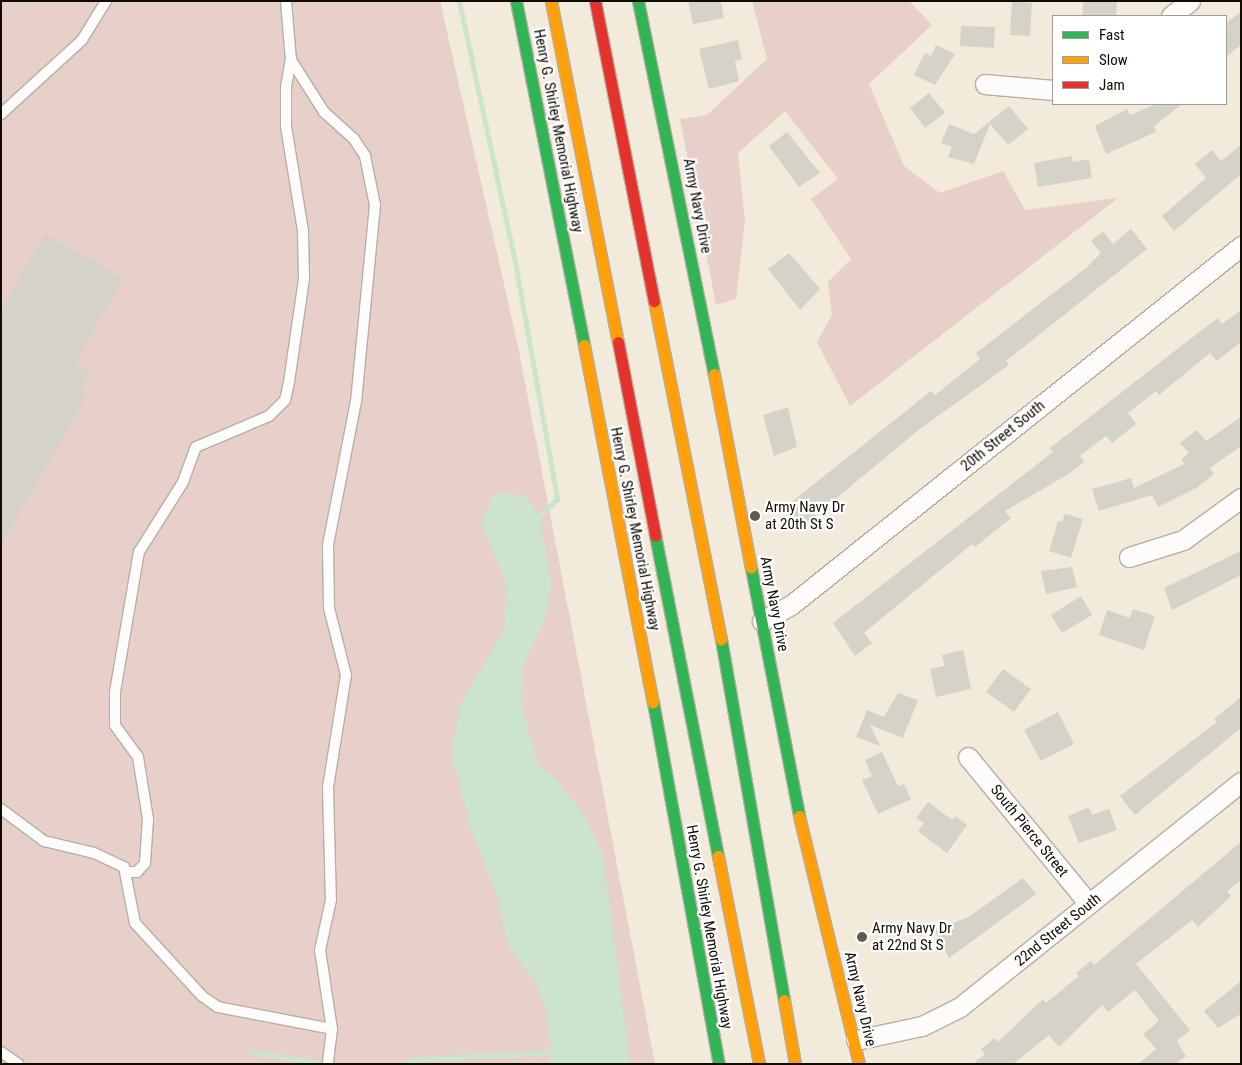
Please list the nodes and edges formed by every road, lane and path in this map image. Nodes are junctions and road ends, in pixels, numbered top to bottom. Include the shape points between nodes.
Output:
1 (106, 1) edge
2 (286, 1) edge
3 (510, 1) edge
4 (516, 1) edge
5 (551, 1) edge
6 (595, 1) edge
7 (638, 1) edge
8 (1190, 1) edge
9 (1172, 15) edge
10 (522, 33) junction
11 (291, 60) junction
12 (984, 84) dead end
13 (1052, 90) edge
14 (1, 114) edge
15 (1241, 246) edge
16 (1241, 498) edge
17 (1129, 557) dead end
18 (762, 621) junction
19 (968, 757) dead end
20 (1241, 782) edge
21 (1, 809) edge
22 (128, 872) junction
23 (1089, 904) junction
24 (332, 1029) junction
25 (856, 1040) junction
26 (1, 1052) edge
27 (18, 1064) edge
28 (328, 1064) edge
29 (718, 1064) edge
30 (759, 1064) edge
31 (795, 1064) edge
32 (859, 1064) edge

1 - 14 lane via 82,40
2 - 11 lane
3 - 10 main road
4 - 10 main road, Henry G. Shirley Memorial Highway
5 - 30 main road
6 - 31 main road via 720,634
7 - 18 main road, Army Navy Drive
8 - 9 street
10 - 29 main road, Henry G. Shirley Memorial Highway via 636,612
11 - 22 lane via 286,87 286,126 303,231 304,279 289,382 285,400 270,416 196,447 183,482 139,552 115,692 115,724 138,757 148,819 145,863 137,872
11 - 24 lane via 319,106 354,139 366,156 375,205 356,401 328,545 329,608 346,675 328,788 331,900 320,950
12 - 13 street
15 - 18 street, 20th Street South via 791,605
16 - 17 street via 1183,540
18 - 25 main road, Army Navy Drive via 794,794
19 - 23 street, South Pierce Street
20 - 23 street, 22nd Street South
21 - 22 lane via 44,841 94,853
22 - 24 lane via 128,901 135,923 202,996 236,1012
23 - 25 street, 22nd Street South via 960,1006 922,1026
24 - 28 lane
25 - 32 main road, Army Navy Drive
26 - 27 lane

